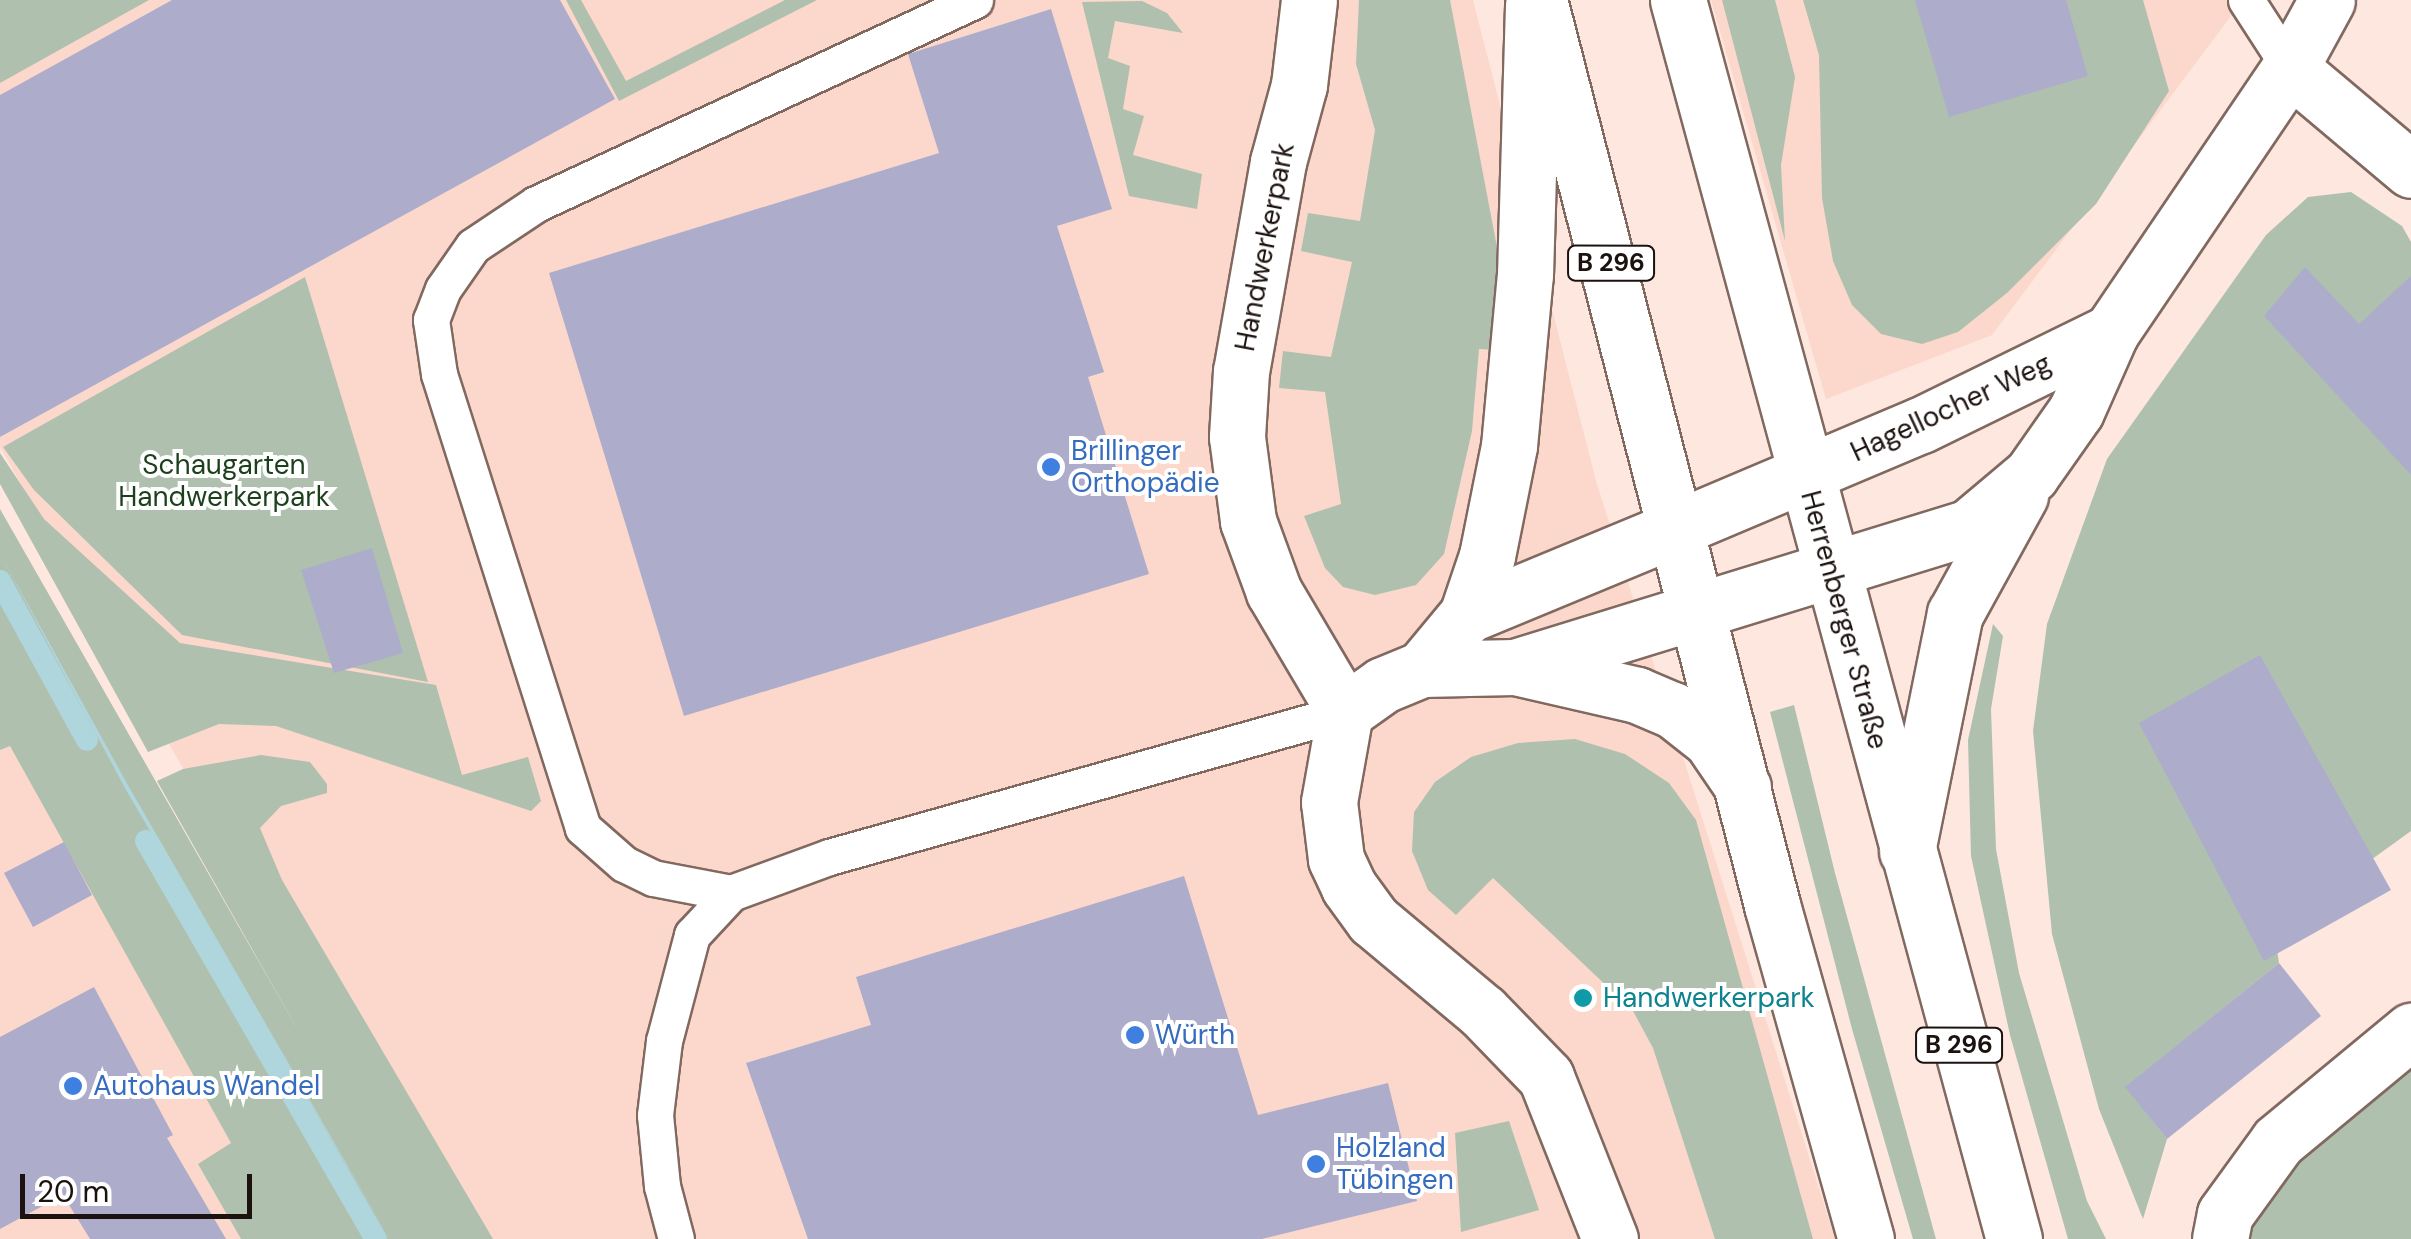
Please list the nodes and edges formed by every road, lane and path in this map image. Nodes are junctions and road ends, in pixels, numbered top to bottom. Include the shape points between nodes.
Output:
1 (975, 0) edge
2 (1310, 0) edge
3 (1536, 0) edge
4 (1678, 0) edge
5 (2246, 0) edge
6 (2327, 0) edge
7 (2290, 68) junction
8 (2411, 170) edge
9 (2111, 332) junction
10 (1805, 474) junction
11 (2031, 475) junction
12 (1679, 527) junction
13 (1831, 570) junction
14 (1700, 610) junction
15 (1466, 615) junction
16 (1515, 667) junction
17 (1422, 669) junction
18 (1344, 712) junction
19 (1746, 792) junction
20 (1908, 851) junction
21 (732, 893) junction
22 (2411, 1030) edge
23 (676, 1239) edge
24 (1610, 1239) edge
25 (1866, 1239) edge
26 (2014, 1239) edge
27 (2220, 1239) edge

1 - 21 lane via 536,204 472,246 431,320 439,374 583,828 612,856 652,878
2 - 18 street, Handwerkerpark via 1241,371 1238,437 1248,521 1274,592
3 - 12 street, B 296
3 - 15 street via 1518,379 1496,518
4 - 10 street, Herrenberger Straße / B 296
5 - 7 lane
6 - 7 street, Hagellocher Weg
7 - 8 street
7 - 9 street, Hagellocher Weg
9 - 10 street, Hagellocher Weg
9 - 11 street, Hagellocher Weg via 2076,410
10 - 12 street, Hagellocher Weg
10 - 13 street, Herrenberger Straße / B 296
11 - 13 street, Hagellocher Weg via 1969,527
11 - 20 street via 1955,614
12 - 14 street, B 296
12 - 15 street
13 - 14 street, Hagellocher Weg
13 - 20 street, Herrenberger Straße / B 296
14 - 16 street
14 - 19 street, B 296
15 - 17 street
16 - 17 street
16 - 19 street via 1638,695 1674,710 1711,740
17 - 18 street
18 - 21 lane via 828,857
18 - 24 street via 1332,760 1329,816 1349,887 1374,920 1484,1012 1546,1077
19 - 25 street, B 296
20 - 26 street, Herrenberger Straße / B 296
21 - 23 lane via 692,935 664,1041 655,1115
22 - 27 street via 2278,1140 2225,1214

